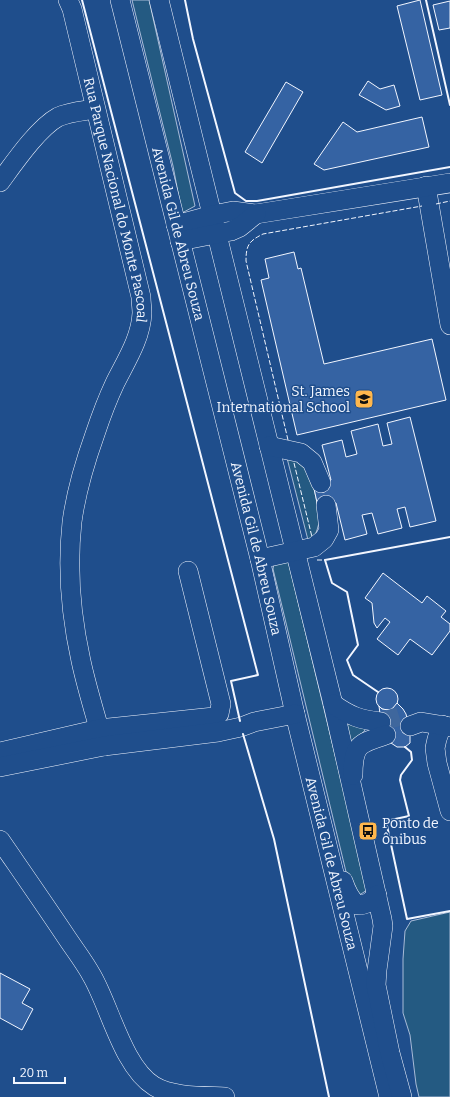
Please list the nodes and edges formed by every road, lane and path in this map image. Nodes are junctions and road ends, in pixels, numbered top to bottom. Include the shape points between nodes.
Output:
1 (68, 0) edge
2 (120, 0) edge
3 (159, 0) edge
4 (95, 109) junction
5 (0, 182) edge
6 (450, 183) edge
7 (426, 186) junction
8 (256, 214) junction
9 (212, 215) junction
10 (178, 233) junction
11 (216, 233) junction
12 (450, 325) edge
13 (269, 446) junction
14 (320, 483) dead end
15 (326, 505) dead end
16 (295, 551) junction
17 (260, 559) junction
18 (188, 571) dead end
19 (333, 704) junction
20 (295, 714) junction
21 (408, 720) tunnel mouth
22 (446, 726) edge
23 (102, 737) junction
24 (0, 752) edge
25 (0, 767) edge
26 (354, 792) junction
27 (450, 811) edge
28 (0, 840) edge
29 (332, 863) junction
30 (377, 895) junction
31 (225, 1097) edge
32 (388, 1097) edge
33 (402, 1097) edge

1 - 4 street, Rua Parque Nacional do Monte Pascoal
2 - 10 street, Avenida Gil de Abreu Souza
3 - 9 street, Avenida Gil de Abreu Souza
4 - 5 street via 68,114 51,122 41,130
4 - 23 street, Rua Parque Nacional do Monte Pascoal via 141,297 142,314 132,351 103,408 79,485 72,522 70,585 74,621 81,661
6 - 7 street
7 - 8 street
7 - 12 street
8 - 9 street via 233,211
8 - 11 street via 240,227
9 - 10 street
9 - 11 street, Avenida Gil de Abreu Souza
10 - 11 street
10 - 17 street, Avenida Gil de Abreu Souza
11 - 13 street, Avenida Gil de Abreu Souza
13 - 14 street via 301,453 312,462
13 - 16 street, Avenida Gil de Abreu Souza
15 - 16 street via 329,530 324,539 314,547
16 - 17 street
16 - 19 street, Avenida Gil de Abreu Souza
17 - 20 street, Avenida Gil de Abreu Souza
18 - 23 street via 221,704 219,714
19 - 26 street, Avenida Gil de Abreu Souza
19 - 26 street via 384,729 363,743 354,756
20 - 23 street via 218,732
20 - 29 street, Avenida Gil de Abreu Souza
21 - 22 street
22 - 27 street via 437,739 435,748
23 - 24 street
23 - 25 street
26 - 30 street, Avenida Gil de Abreu Souza
28 - 31 street via 92,975 125,1051 142,1076 153,1086 166,1092
29 - 30 street via 340,871 346,891 357,905 364,905
29 - 32 street, Avenida Gil de Abreu Souza
30 - 33 street, Avenida Gil de Abreu Souza via 383,926 376,985

